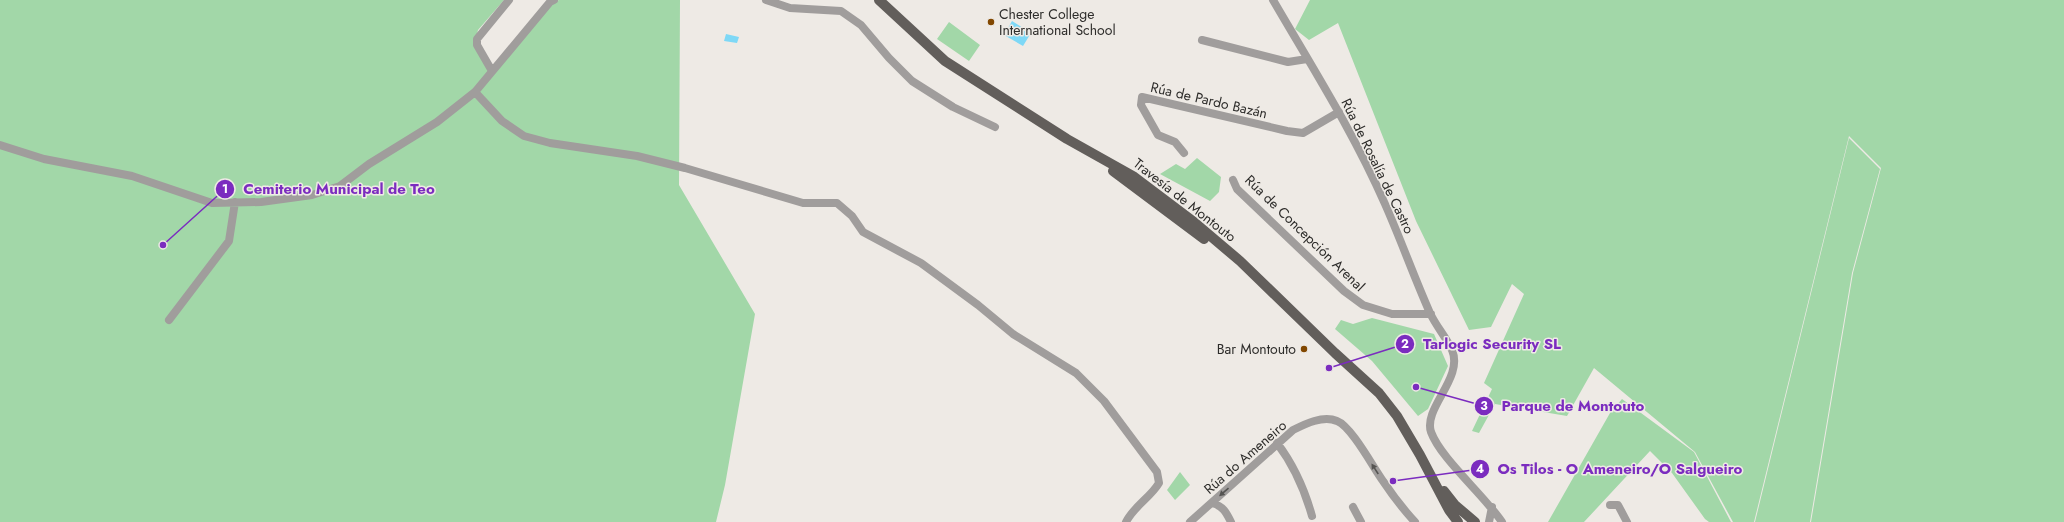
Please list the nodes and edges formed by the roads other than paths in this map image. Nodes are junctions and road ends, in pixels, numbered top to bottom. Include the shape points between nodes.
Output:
1 (509, 0) edge
2 (554, 0) edge
3 (766, 0) edge
4 (879, 0) edge
5 (890, 0) edge
6 (1273, 0) edge
7 (922, 40) junction
8 (1202, 40) dead end
9 (1307, 59) junction
10 (492, 71) junction
11 (475, 92) junction
12 (1339, 112) junction
13 (995, 127) dead end
14 (0, 145) edge
15 (1184, 153) dead end
16 (1233, 180) dead end
17 (235, 202) junction
18 (1431, 314) junction
19 (169, 320) dead end
20 (1277, 443) junction
21 (1424, 463) junction
22 (1212, 503) junction
23 (1610, 504) dead end
24 (1353, 507) dead end
25 (1492, 507) junction
26 (1449, 510) junction
27 (1312, 516) dead end
28 (1501, 521) edge
29 (1126, 522) edge
30 (1190, 522) edge
31 (1232, 522) edge
32 (1361, 522) edge
33 (1415, 522) edge
34 (1452, 522) edge
35 (1458, 522) edge
36 (1475, 522) edge
37 (1489, 522) edge
38 (1627, 522) edge

1 - 10 street via 477,39 477,45
2 - 10 street
3 - 13 street via 790,8 841,11 860,24 912,81 953,107
4 - 7 main road, Travesía de Montouto
5 - 7 main road, Travesía de Montouto via 918,31
6 - 9 street, Rúa de Rosalía de Castro
7 - 21 main road, Travesía de Montouto via 944,61 1067,139 1134,176 1194,222 1240,261 1335,354 1379,393 1397,416
8 - 9 street via 1288,62
9 - 12 street, Rúa de Rosalía de Castro
10 - 11 street
11 - 17 street via 438,122 369,164 340,186 312,195 260,202
11 - 29 street via 502,121 524,136 550,143 651,159 804,203 837,203 852,216 863,232 944,278 1013,334 1076,372 1104,401 1153,466 1159,483 1131,512
12 - 15 street, Rúa de Pardo Bazán via 1303,133 1142,97 1141,105 1158,135 1175,142
12 - 18 street, Rúa de Rosalía de Castro via 1385,203
14 - 17 street via 44,159 132,176 212,203
16 - 18 street, Rúa de Concepción Arenal via 1242,194 1344,291 1363,305 1392,314
17 - 19 street via 229,241
18 - 25 street, Rúa de Rosalía de Castro via 1452,351 1453,371 1431,417 1431,432 1439,448
20 -> 22 street, Rúa do Ameneiro
20 - 27 street via 1294,471
33 -> 20 street, Rúa do Ameneiro via 1352,436 1337,421 1328,419 1304,424
21 - 26 main road, Travesía de Montouto
21 - 36 main road, Travesía de Montouto via 1454,505
22 - 30 street, Rúa do Ameneiro
22 - 31 street via 1225,509
23 - 38 street via 1618,505
24 - 32 street
25 - 28 street
25 - 37 street
26 - 34 street via 1448,515
26 - 35 main road, Travesía de Montouto

